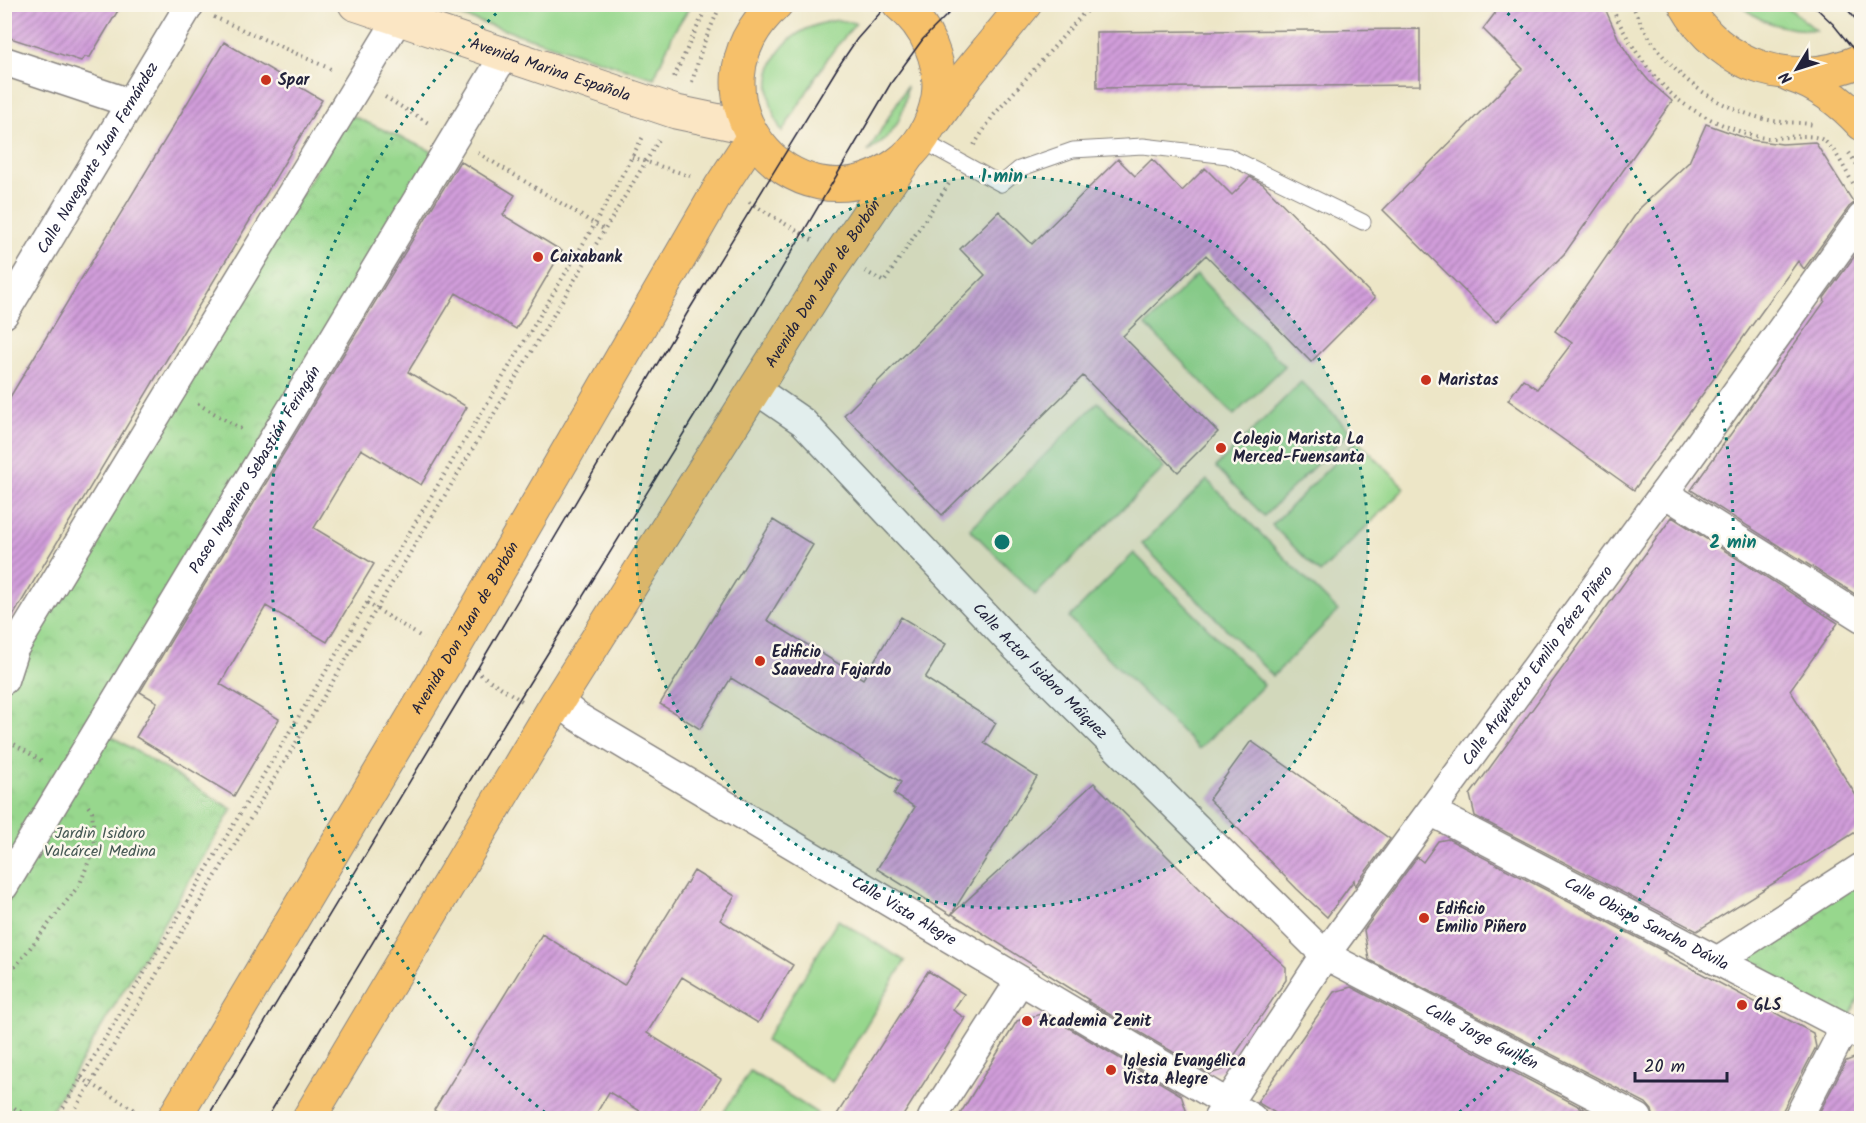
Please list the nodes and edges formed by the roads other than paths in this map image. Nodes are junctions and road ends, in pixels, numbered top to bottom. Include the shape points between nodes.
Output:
1 (355, 4) edge
2 (776, 4) edge
3 (899, 4) edge
4 (1025, 4) edge
5 (1685, 4) edge
6 (190, 5) edge
7 (398, 19) junction
8 (505, 54) junction
9 (4, 60) edge
10 (1862, 60) edge
11 (1780, 72) junction
12 (130, 103) junction
13 (750, 132) junction
14 (1854, 136) edge
15 (918, 144) junction
16 (1860, 205) edge
17 (1363, 222) dead end
18 (4, 314) edge
19 (755, 389) junction
20 (1664, 493) junction
21 (1862, 618) edge
22 (4, 680) edge
23 (558, 701) junction
24 (1432, 812) junction
25 (1862, 867) edge
26 (4, 886) edge
27 (1325, 955) junction
28 (1717, 961) junction
29 (1020, 981) junction
30 (1853, 1031) edge
31 (1222, 1112) edge
32 (174, 1119) edge
33 (309, 1119) edge
34 (932, 1119) edge
35 (1252, 1119) edge
36 (1638, 1119) edge
37 (1798, 1119) edge

1 - 7 main road, Avenida Marina Española
2 - 13 main road via 754,28 740,62 739,96
3 - 15 main road via 926,36 938,75 934,115
4 - 15 main road, Avenida Don Juan de Borbón
5 - 11 main road via 1720,46 1749,63
6 - 12 street, Calle Navegante Juan Fernández
7 - 8 main road, Avenida Marina Española
7 - 22 street via 14,649
8 - 13 main road, Avenida Marina Española
8 - 26 street, Paseo Ingeniero Sebastián Feringán
9 - 12 street
10 - 11 main road via 1812,74
11 - 14 main road via 1808,82 1850,112
12 - 18 street, Calle Navegante Juan Fernández
13 - 15 main road via 778,164 812,181 830,184 858,183 884,173
13 - 32 main road, Avenida Don Juan de Borbón via 450,655
15 - 17 lane via 1001,184 1019,169 1073,150 1143,146 1228,156
15 - 19 main road, Avenida Don Juan de Borbón via 839,256
16 - 20 street, Calle Arquitecto Emilio Pérez Piñero
19 - 23 main road, Avenida Don Juan de Borbón
19 - 27 street, Calle Actor Isidoro Máiquez via 803,422 1011,643
20 - 21 street
20 - 24 street, Calle Arquitecto Emilio Pérez Piñero
23 - 29 street, Calle Vista Alegre via 578,717
23 - 33 main road, Avenida Don Juan de Borbón
24 - 27 street, Calle Arquitecto Emilio Pérez Piñero
24 - 28 street, Calle Obispo Sancho Dávila
25 - 28 street
27 - 31 street, Calle Arquitecto Emilio Pérez Piñero
27 - 36 street, Calle Jorge Guillén
28 - 30 street, Calle Obispo Sancho Dávila
29 - 31 street, Calle Vista Alegre
29 - 34 street
30 - 37 street
31 - 35 street, Calle Vista Alegre

